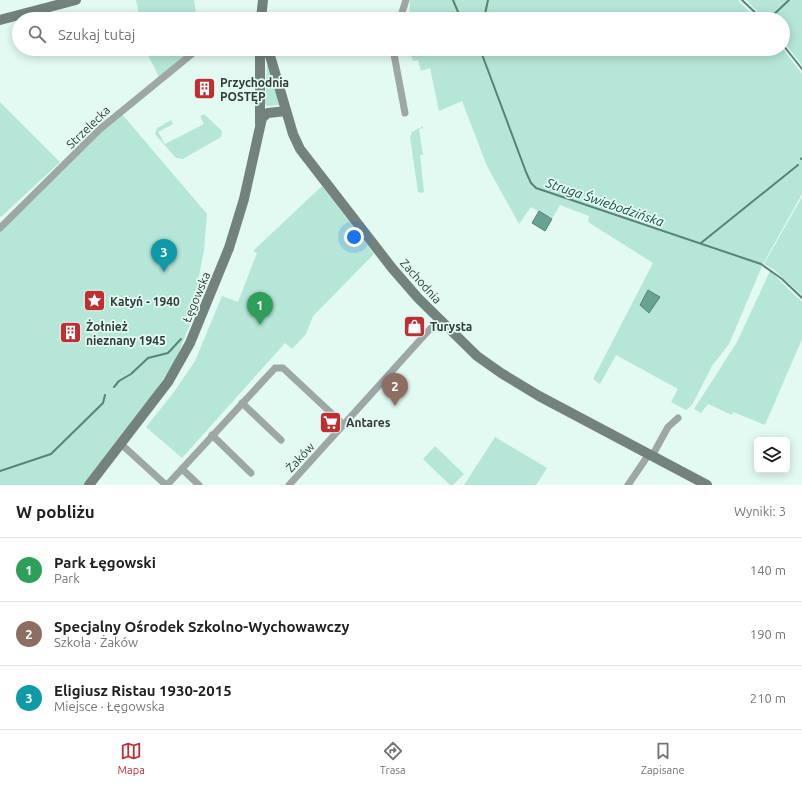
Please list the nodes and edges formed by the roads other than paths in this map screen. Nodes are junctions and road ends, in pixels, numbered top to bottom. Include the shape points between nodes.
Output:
1 (76, 0) edge
2 (263, 0) edge
3 (406, 0) edge
4 (30, 12) edge
5 (262, 12) edge
6 (402, 12) edge
7 (12, 17) edge
8 (0, 20) edge
9 (189, 56) edge
10 (260, 56) edge
11 (270, 56) edge
12 (394, 56) edge
13 (286, 111) junction
14 (405, 113) dead end
15 (260, 125) junction
16 (0, 228) edge
17 (439, 320) junction
18 (242, 403) junction
19 (678, 418) dead end
20 (344, 425) junction
21 (212, 436) junction
22 (281, 440) dead end
23 (121, 444) junction
24 (651, 455) junction
25 (182, 469) junction
26 (251, 473) dead end
27 (89, 485) edge
28 (166, 485) edge
29 (199, 485) edge
30 (289, 485) edge
31 (628, 485) edge
32 (707, 485) edge

1 - 4 street
2 - 5 street
3 - 6 street
7 - 8 street
9 - 16 street, Strzelecka via 104,125
10 - 15 street
11 - 13 street, Zachodnia
12 - 14 street
13 - 15 street via 265,114
13 - 17 street, Zachodnia via 295,141 304,154 392,268
15 - 23 street, Łęgowska via 235,232 204,313 180,364
17 - 20 street, Żaków
17 - 24 street, Zachodnia via 477,356 501,374
18 - 20 street via 272,369 283,368
18 - 21 street
18 - 22 street
19 - 24 street via 668,427
20 - 30 street, Żaków
21 - 25 street
21 - 26 street
23 - 27 street, Łęgowska
23 - 28 street
24 - 31 street
24 - 32 street, Zachodnia
25 - 28 street
25 - 29 street

